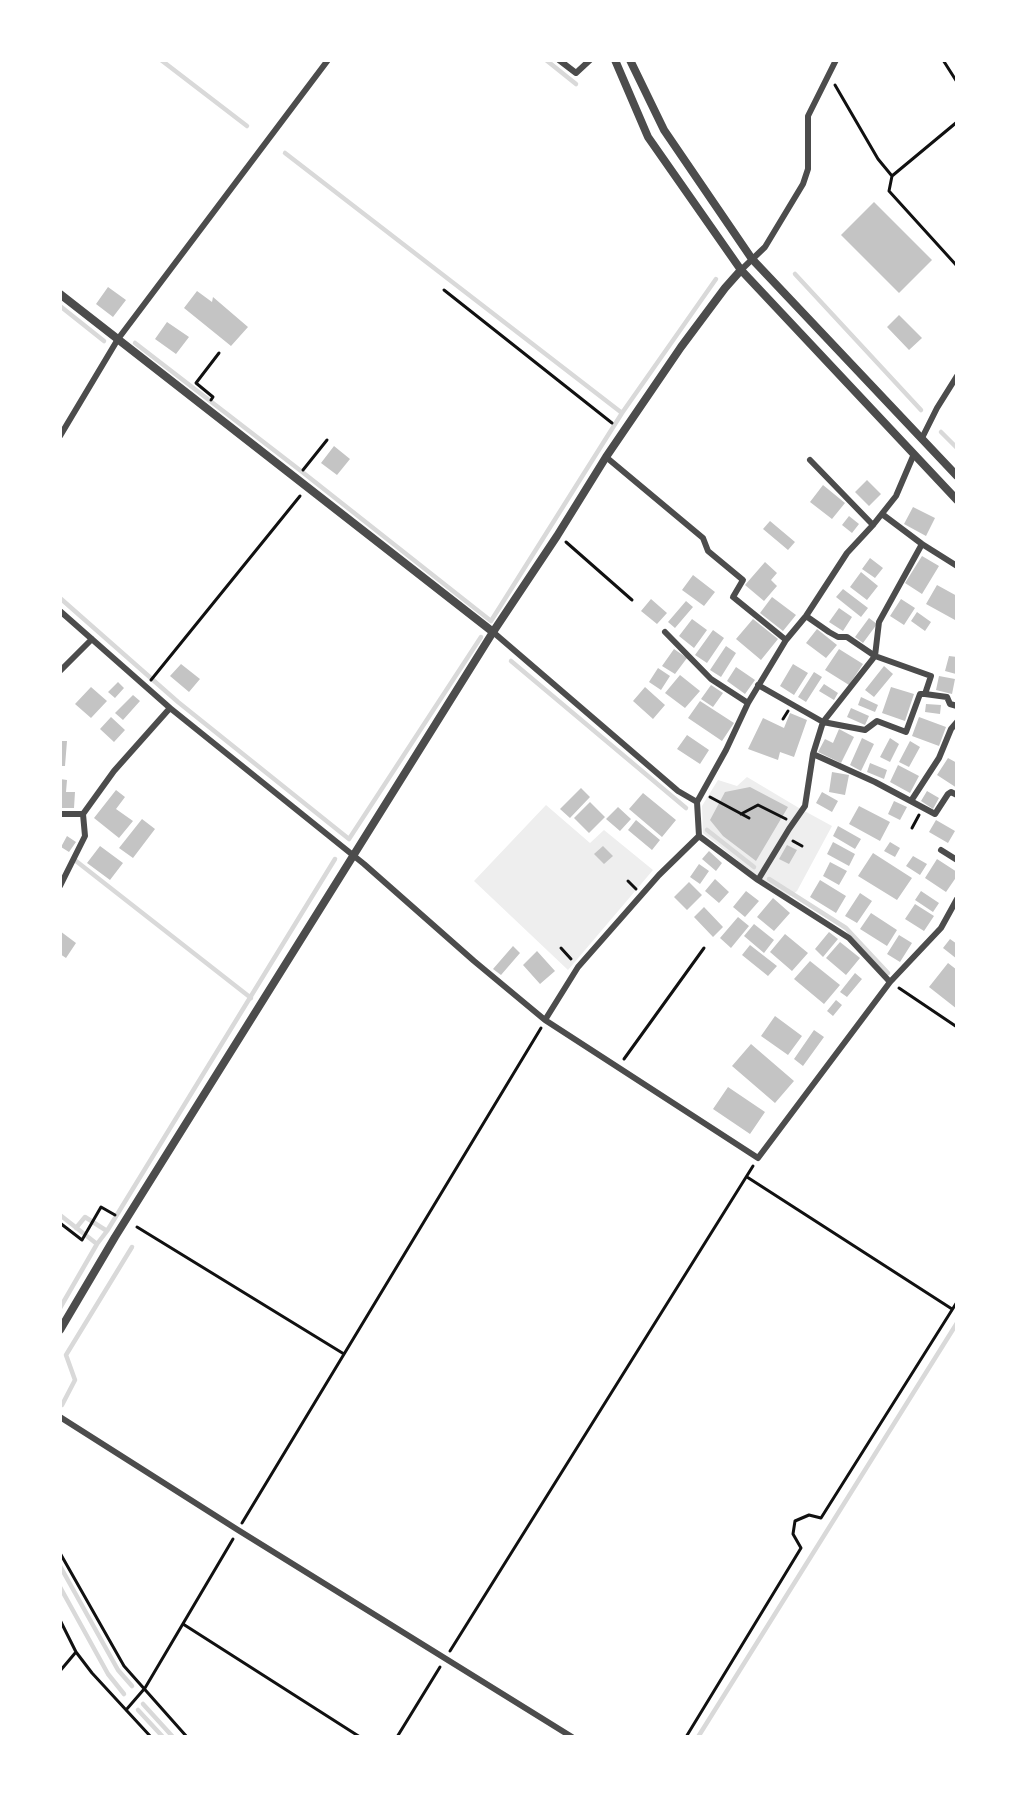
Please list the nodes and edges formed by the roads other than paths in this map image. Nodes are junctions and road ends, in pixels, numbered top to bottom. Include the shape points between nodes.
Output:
1 (328, 60) edge
2 (559, 60) edge
3 (590, 60) edge
4 (615, 60) edge
5 (630, 60) edge
6 (836, 60) edge
7 (752, 259) junction
8 (741, 270) junction
9 (60, 294) edge
10 (118, 339) junction
11 (957, 376) edge
12 (60, 436) edge
13 (922, 438) junction
14 (914, 454) junction
15 (606, 457) junction
16 (810, 460) dead end
17 (957, 476) edge
18 (957, 500) edge
19 (882, 514) junction
20 (873, 525) junction
21 (922, 544) junction
22 (957, 566) edge
23 (60, 611) edge
24 (806, 616) junction
25 (493, 632) junction
26 (665, 632) dead end
27 (92, 639) junction
28 (786, 640) junction
29 (875, 656) junction
30 (60, 671) edge
31 (758, 685) junction
32 (925, 694) junction
33 (748, 703) junction
34 (957, 706) edge
35 (170, 708) junction
36 (823, 722) junction
37 (957, 722) edge
38 (813, 754) junction
39 (957, 795) edge
40 (911, 801) junction
41 (697, 802) junction
42 (60, 814) edge
43 (83, 814) junction
44 (699, 836) junction
45 (942, 850) dead end
46 (354, 856) junction
47 (957, 860) edge
48 (758, 880) junction
49 (60, 886) edge
50 (957, 899) edge
51 (890, 982) junction
52 (545, 1020) junction
53 (60, 1330) edge
54 (60, 1417) edge
55 (572, 1737) edge

1 - 10 street
2 - 3 street via 576,73
4 - 8 street via 648,137
5 - 7 street via 664,130
6 - 7 street via 808,116 808,169 803,184 765,247
7 - 8 street
7 - 13 street
8 - 14 street
8 - 15 street via 681,347
9 - 10 street
10 - 12 street
10 - 25 street
11 - 13 street
13 - 14 street
13 - 17 street
14 - 18 street
14 - 19 street via 896,496
15 - 25 street
15 - 28 street via 703,538 708,551 743,580 733,597
16 - 20 street
19 - 20 street
19 - 21 street
20 - 24 street via 847,553
21 - 22 street
21 - 29 street via 879,622
23 - 27 street
24 - 28 street
24 - 29 street
25 - 41 street via 678,791
25 - 46 street
26 - 33 street via 711,679
27 - 30 street
27 - 35 street
28 - 31 street
29 - 32 street via 931,676
29 - 36 street
31 - 33 street
31 - 36 street
32 - 34 street via 947,698
32 - 36 street via 920,694 906,732 877,721 865,730
33 - 41 street
35 - 43 street via 114,771
35 - 46 street
36 - 38 street
37 - 40 street
38 - 40 street
38 - 48 street via 805,806
39 - 40 street via 948,794 935,814
41 - 44 street
42 - 43 street
43 - 49 street via 85,836
44 - 48 street
44 - 52 street via 578,967
45 - 47 street
46 - 52 street
46 - 53 street
48 - 51 street via 849,938
50 - 51 street via 941,928
51 - 52 street via 758,1158
54 - 55 street

